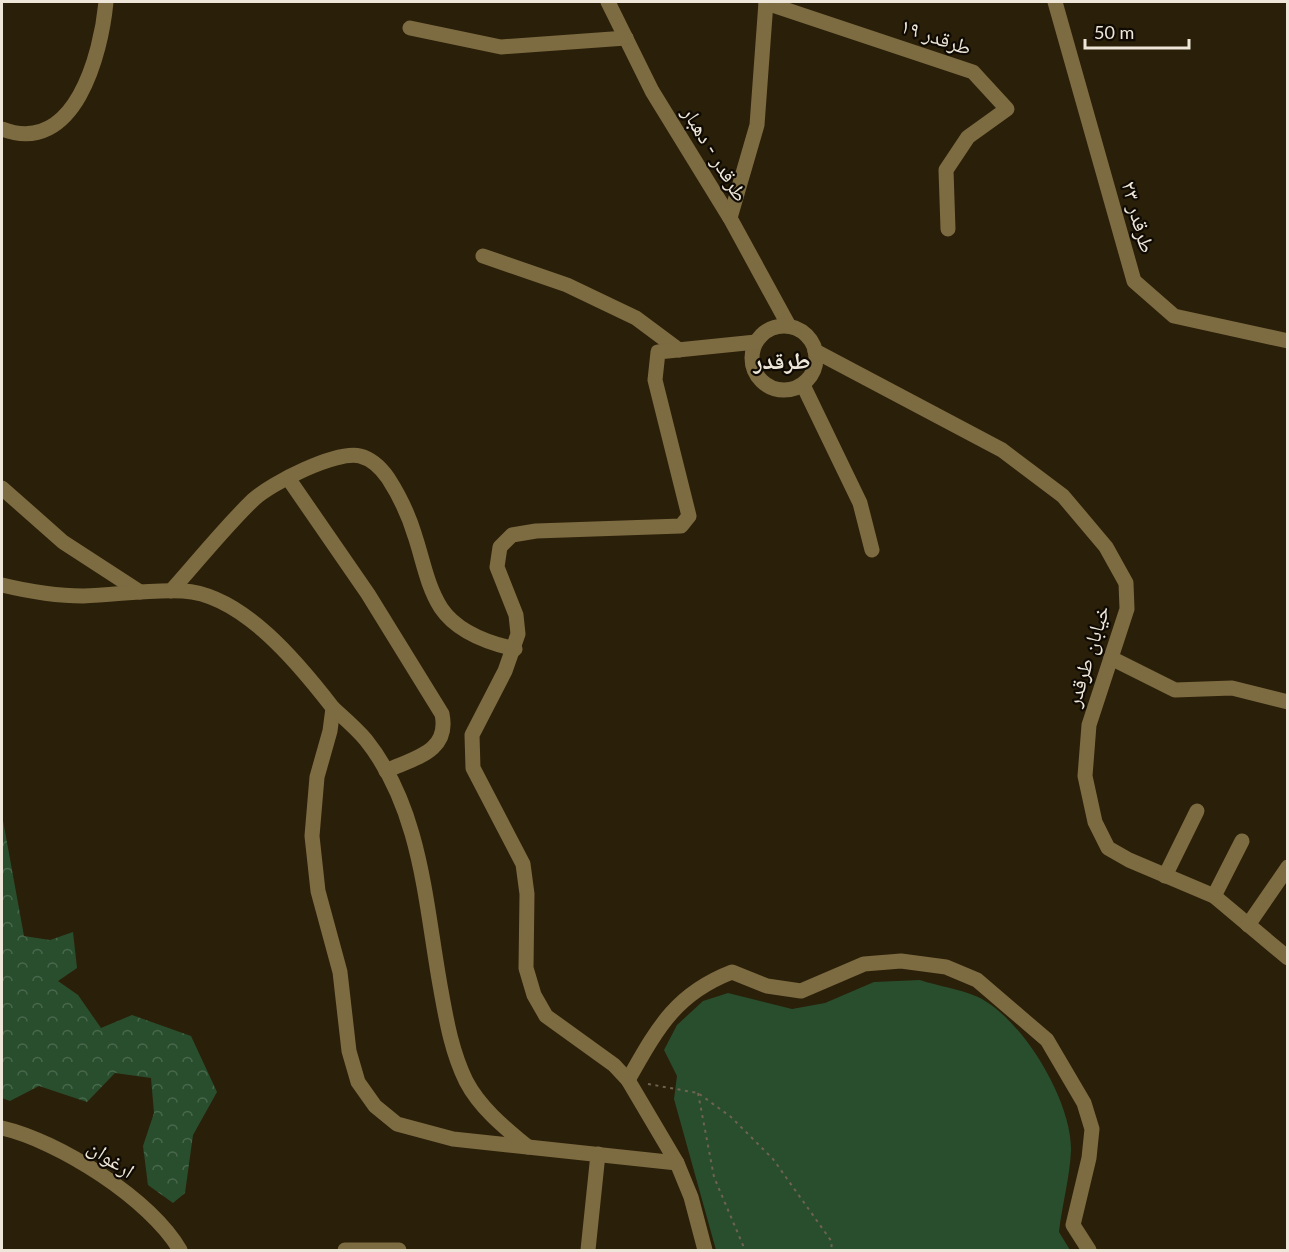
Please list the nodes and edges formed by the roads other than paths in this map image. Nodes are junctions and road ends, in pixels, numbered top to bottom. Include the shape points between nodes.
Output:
1 (105, 2) edge
2 (608, 2) edge
3 (766, 2) edge
4 (1055, 2) edge
5 (410, 28) dead end
6 (626, 38) junction
7 (2, 129) edge
8 (730, 218) junction
9 (948, 230) dead end
10 (483, 256) dead end
11 (789, 326) junction
12 (1287, 341) edge
13 (756, 342) junction
14 (679, 350) junction
15 (815, 351) junction
16 (803, 385) junction
17 (288, 478) junction
18 (2, 488) edge
19 (872, 550) dead end
20 (2, 585) edge
21 (171, 591) junction
22 (140, 592) junction
23 (515, 649) junction
24 (1111, 658) junction
25 (1287, 702) edge
26 (333, 708) junction
27 (386, 771) junction
28 (1197, 811) dead end
29 (1242, 841) dead end
30 (1287, 867) edge
31 (1165, 876) junction
32 (1214, 896) junction
33 (1248, 925) junction
34 (1287, 958) edge
35 (628, 1080) junction
36 (2, 1128) edge
37 (528, 1147) junction
38 (598, 1154) junction
39 (677, 1163) junction
40 (180, 1251) edge
41 (345, 1251) edge
42 (399, 1251) edge
43 (588, 1251) edge
44 (705, 1251) edge
45 (1089, 1251) edge

1 - 7 street via 103,31 84,86 68,115 34,134
2 - 6 street, طرقدر - دهبار
3 - 8 street via 757,124
3 - 9 street, طرقدر ۱۹ via 973,72 1007,109 968,137 946,170
4 - 12 street, طرقدر ۲۳ via 1134,281 1174,316
5 - 6 street via 501,47
6 - 8 street, طرقدر - دهبار via 652,92
8 - 11 street, طرقدر - دهبار
10 - 14 street via 567,285 627,313
11 - 13 street via 765,332
11 - 15 street via 810,339
13 - 14 street
13 - 16 street via 752,366 767,386 785,390
14 - 23 street via 658,352 655,380 689,516 681,526 512,535 500,547 497,567 516,615
15 - 16 street via 816,364
15 - 24 street, خیابان طرقدر via 1002,450 1063,496 1106,547 1126,583 1127,609
16 - 19 street via 860,503
17 - 21 street via 255,498
17 - 23 street via 337,457 358,455 371,459 401,502 442,609 464,630 491,644
17 - 27 street via 368,594 442,714 445,729 441,741
18 - 22 street via 63,542
20 - 22 street via 80,596
21 - 22 street
21 - 26 street via 213,599 246,615 314,683
23 - 35 street via 472,735 473,768 523,864 527,894 526,968 534,995 546,1016 614,1065
24 - 25 street via 1175,690 1232,688
24 - 31 street, خیابان طرقدر via 1089,725 1085,776 1095,822 1108,848
26 - 27 street via 365,739
26 - 37 street via 317,777 312,836 318,891 340,972 349,1051 358,1082 375,1106 398,1124 453,1139
27 - 37 street via 408,819 420,863 450,1042 467,1082 486,1108
28 - 31 street
29 - 32 street
30 - 33 street
31 - 32 street, خیابان طرقدر
32 - 33 street, خیابان طرقدر
33 - 34 street, خیابان طرقدر
35 - 39 street
35 - 45 street via 678,1004 705,982 732,972 767,986 801,991 864,964 901,961 946,968 977,980 1047,1040 1084,1103 1092,1129 1073,1225
36 - 40 street, ارغوان via 45,1142 82,1163 146,1209 171,1235
37 - 38 street
38 - 39 street
38 - 43 street
39 - 44 street via 691,1197
41 - 42 street

